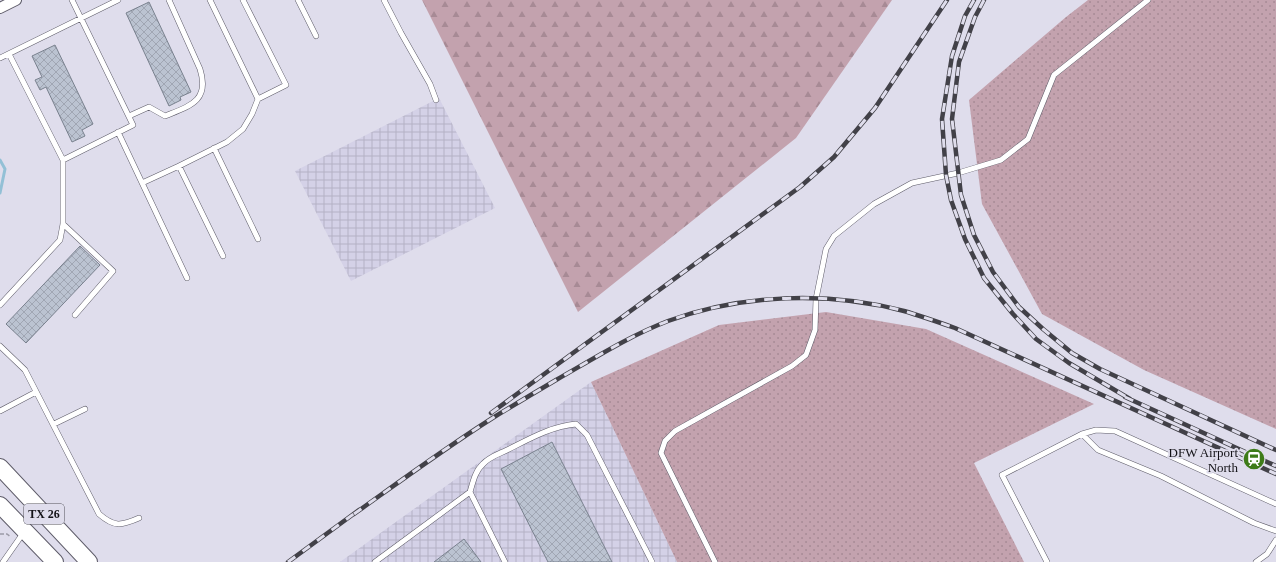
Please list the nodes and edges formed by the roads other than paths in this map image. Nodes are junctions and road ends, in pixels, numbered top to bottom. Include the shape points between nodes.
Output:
1 (16, 0) edge
2 (72, 0) edge
3 (118, 0) edge
4 (168, 0) edge
5 (210, 0) edge
6 (243, 0) edge
7 (298, 0) edge
8 (384, 0) edge
9 (1148, 0) edge
10 (0, 8) edge
11 (81, 19) junction
12 (316, 36) dead end
13 (9, 54) junction
14 (0, 58) edge
15 (258, 99) junction
16 (436, 100) dead end
17 (129, 116) junction
18 (118, 132) junction
19 (214, 148) junction
20 (63, 160) junction
21 (179, 166) junction
22 (142, 183) junction
23 (63, 224) junction
24 (258, 239) dead end
25 (223, 256) dead end
26 (187, 278) dead end
27 (0, 305) edge
28 (75, 315) dead end
29 (0, 346) edge
30 (36, 392) junction
31 (85, 409) dead end
32 (0, 411) edge
33 (54, 424) junction
34 (1082, 434) junction
35 (0, 467) edge
36 (470, 492) junction
37 (1276, 504) edge
38 (0, 505) edge
39 (139, 518) dead end
40 (25, 530) junction
41 (1276, 531) edge
42 (1276, 540) edge
43 (3, 562) edge
44 (55, 562) edge
45 (89, 562) edge
46 (375, 562) edge
47 (505, 562) edge
48 (652, 562) edge
49 (715, 562) edge
50 (1047, 562) edge
51 (1256, 562) edge

1 - 10 street
2 - 11 lane
3 - 11 lane
4 - 17 lane via 200,69 204,80 203,90 191,105 165,116 149,107
5 - 15 lane
6 - 15 lane via 286,85
7 - 12 lane
8 - 16 lane via 430,84
9 - 49 lane via 1054,75 1028,139 1001,160 912,183 874,204 834,236 826,249 816,299 814,330 806,355 792,366 675,431 665,441 661,453
11 - 13 lane
11 - 17 lane
13 - 14 lane
13 - 20 lane
15 - 19 lane via 243,129 227,142
17 - 18 lane via 133,125
18 - 20 lane
18 - 22 lane
19 - 21 lane
19 - 24 lane
20 - 23 lane
21 - 22 lane
21 - 25 lane
22 - 26 lane
23 - 27 lane via 60,240
23 - 28 lane via 112,271
29 - 30 lane via 26,370
30 - 32 lane
30 - 33 lane
31 - 33 lane
33 - 39 lane via 99,514 120,524
34 - 37 lane via 1096,430 1114,431
34 - 41 lane via 1098,450 1161,476
34 - 50 lane via 1002,475
35 - 45 main road, TX 26
36 - 46 lane
36 - 47 lane
36 - 48 lane via 474,476 482,464 491,458 537,435 565,425 576,424 587,435
38 - 40 main road, TX 26
40 - 43 lane
40 - 44 main road, TX 26
42 - 51 lane via 1267,554

